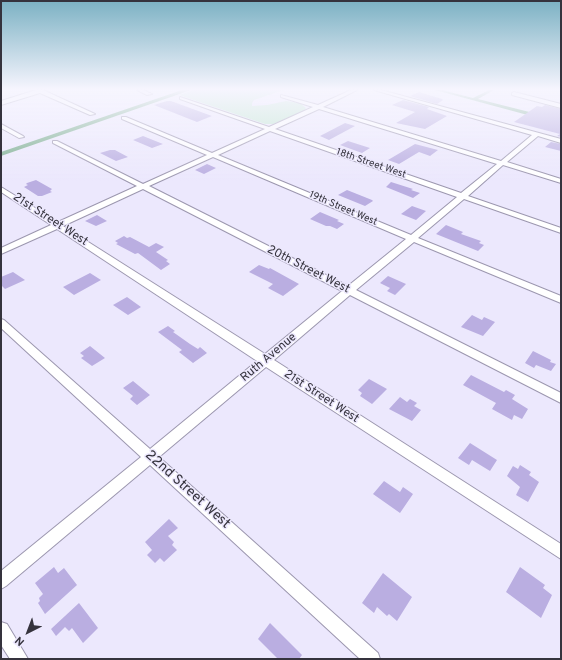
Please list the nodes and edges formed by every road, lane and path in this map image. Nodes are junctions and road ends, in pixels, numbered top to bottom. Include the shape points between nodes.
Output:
1 (131, 121) edge
2 (247, 121) edge
3 (288, 121) edge
4 (364, 121) edge
5 (489, 121) edge
6 (1, 126) edge
7 (270, 129) junction
8 (537, 134) junction
9 (22, 137) dead end
10 (561, 141) edge
11 (55, 142) dead end
12 (213, 155) junction
13 (503, 163) junction
14 (561, 181) edge
15 (144, 186) junction
16 (1, 188) edge
17 (463, 196) junction
18 (58, 225) junction
19 (561, 231) edge
20 (413, 238) junction
21 (1, 251) edge
22 (349, 291) junction
23 (561, 300) edge
24 (1, 322) edge
25 (266, 360) junction
26 (561, 398) edge
27 (150, 457) junction
28 (561, 552) edge
29 (1, 581) edge
30 (1, 630) edge
31 (20, 659) edge
32 (372, 659) edge

1 - 12 street, 19th Street West
2 - 7 street, 18th Street West
3 - 7 street
4 - 13 street
5 - 8 street
6 - 9 street
7 - 12 street
7 - 17 street, 18th Street West
8 - 10 street
8 - 13 street, Ruth Avenue
11 - 15 street, 20th Street West
12 - 15 street
12 - 20 street, 19th Street West
13 - 14 street
13 - 17 street, Ruth Avenue
15 - 18 street
15 - 22 street, 20th Street West
16 - 18 street, 21st Street West
17 - 19 street, 18th Street West
17 - 20 street, Ruth Avenue
18 - 21 street
18 - 25 street, 21st Street West
20 - 22 street, Ruth Avenue
20 - 23 street, 19th Street West
22 - 25 street, Ruth Avenue
22 - 26 street, 20th Street West
24 - 27 street, 22nd Street West
25 - 27 street, Ruth Avenue
25 - 28 street, 21st Street West
27 - 29 street, Ruth Avenue
27 - 32 street, 22nd Street West
30 - 31 street

